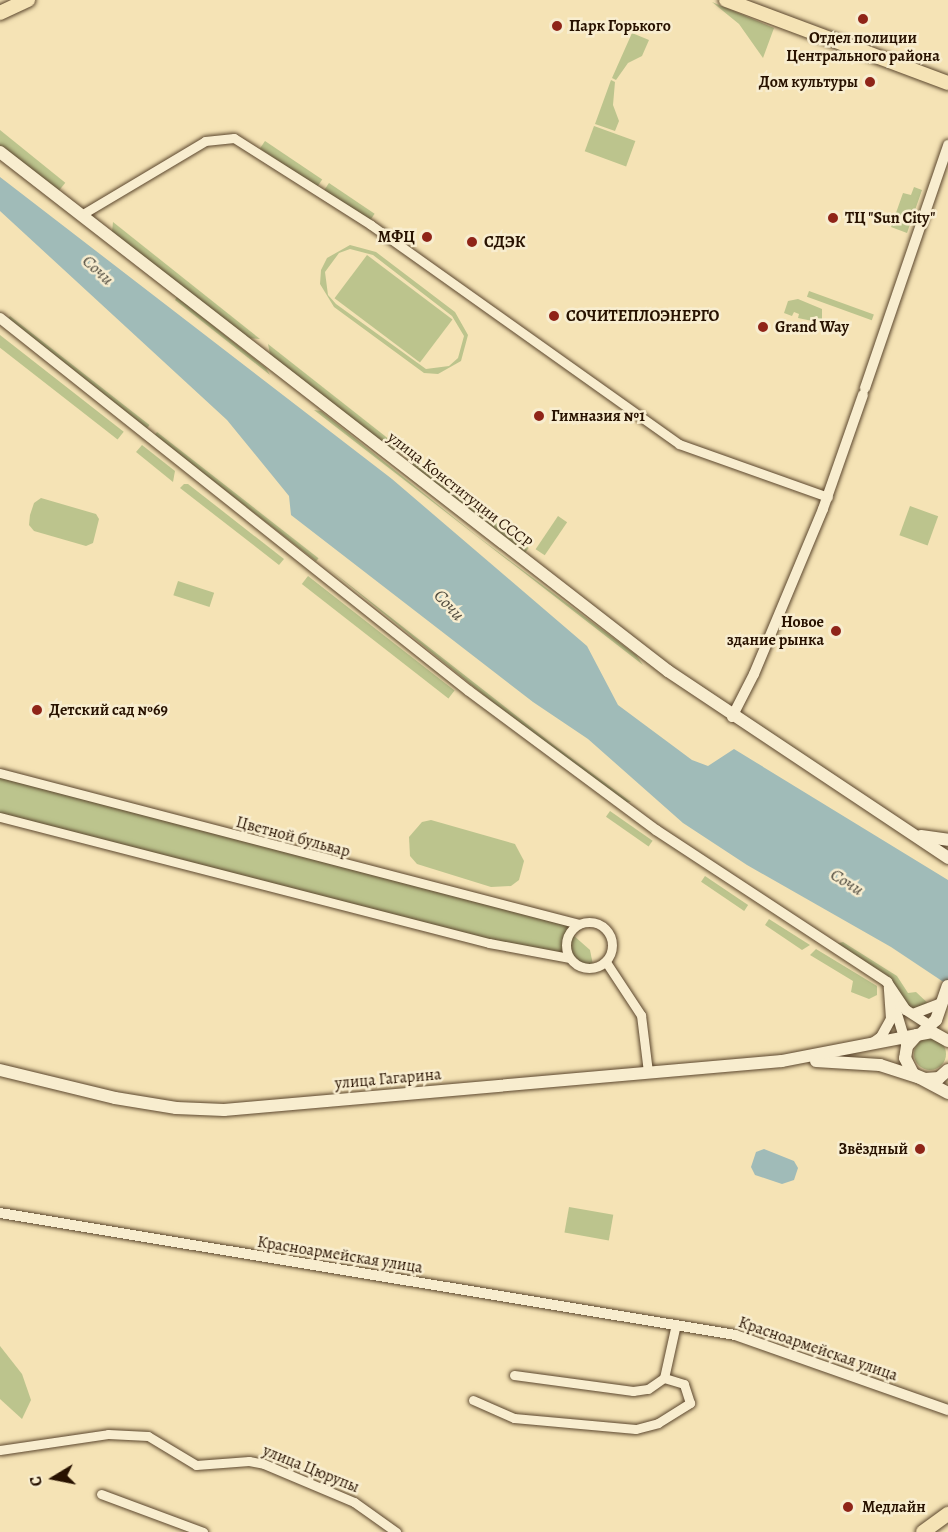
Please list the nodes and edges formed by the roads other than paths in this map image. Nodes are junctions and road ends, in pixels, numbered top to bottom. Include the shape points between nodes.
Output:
1 (28, 0) edge
2 (726, 0) edge
3 (0, 13) edge
4 (948, 83) edge
5 (948, 145) edge
6 (0, 152) edge
7 (81, 215) junction
8 (0, 318) edge
9 (828, 496) junction
10 (732, 717) junction
11 (0, 773) edge
12 (0, 817) edge
13 (914, 834) junction
14 (948, 840) edge
15 (948, 858) edge
16 (579, 924) junction
17 (569, 958) junction
18 (606, 962) junction
19 (888, 984) junction
20 (948, 986) edge
21 (942, 1002) junction
22 (913, 1014) junction
23 (931, 1037) edge
24 (870, 1044) junction
25 (782, 1061) junction
26 (0, 1070) edge
27 (948, 1070) edge
28 (648, 1072) junction
29 (918, 1077) junction
30 (948, 1093) edge
31 (0, 1213) edge
32 (676, 1324) junction
33 (514, 1375) dead end
34 (664, 1378) junction
35 (474, 1400) dead end
36 (948, 1410) edge
37 (0, 1450) edge
38 (101, 1494) dead end
39 (948, 1514) edge
40 (203, 1532) edge
41 (396, 1532) edge
42 (923, 1532) edge

1 - 3 main road
2 - 4 main road
5 - 9 street
6 - 7 main road, улица Конституции СССР
7 - 9 street via 205,141 234,138 371,225 679,444
7 - 10 main road, улица Конституции СССР via 522,561
8 - 19 street via 549,752 656,830
9 - 10 street via 754,674
10 - 13 main road, улица Конституции СССР
11 - 16 street, Цветной бульвар
12 - 17 street via 489,943
13 - 14 main road
13 - 15 main road, улица Конституции СССР
16 - 17 street via 567,939
16 - 18 street via 600,924 610,934 612,949
17 - 18 street via 585,969
18 - 28 street via 641,1015
19 - 22 street
19 - 23 street
19 - 24 street via 891,1019 881,1037
20 - 21 main road
21 - 22 street
21 - 23 main road
22 - 23 street
23 - 24 main road
23 - 29 main road via 906,1064
24 - 25 main road
25 - 28 main road, улица Гагарина
25 - 29 main road via 861,1062
26 - 28 main road, улица Гагарина via 115,1098 176,1108 224,1110
27 - 29 main road via 932,1080
29 - 30 main road
31 - 32 street, Красноармейская улица
32 - 34 street
32 - 36 street, Красноармейская улица via 758,1340
33 - 34 street via 633,1391 648,1389
34 - 35 street via 684,1384 690,1403 658,1423 636,1429 514,1418
37 - 41 street, улица Цюрупы via 108,1434 148,1436 196,1465 249,1461 264,1464 354,1502
38 - 40 street
39 - 42 main road

